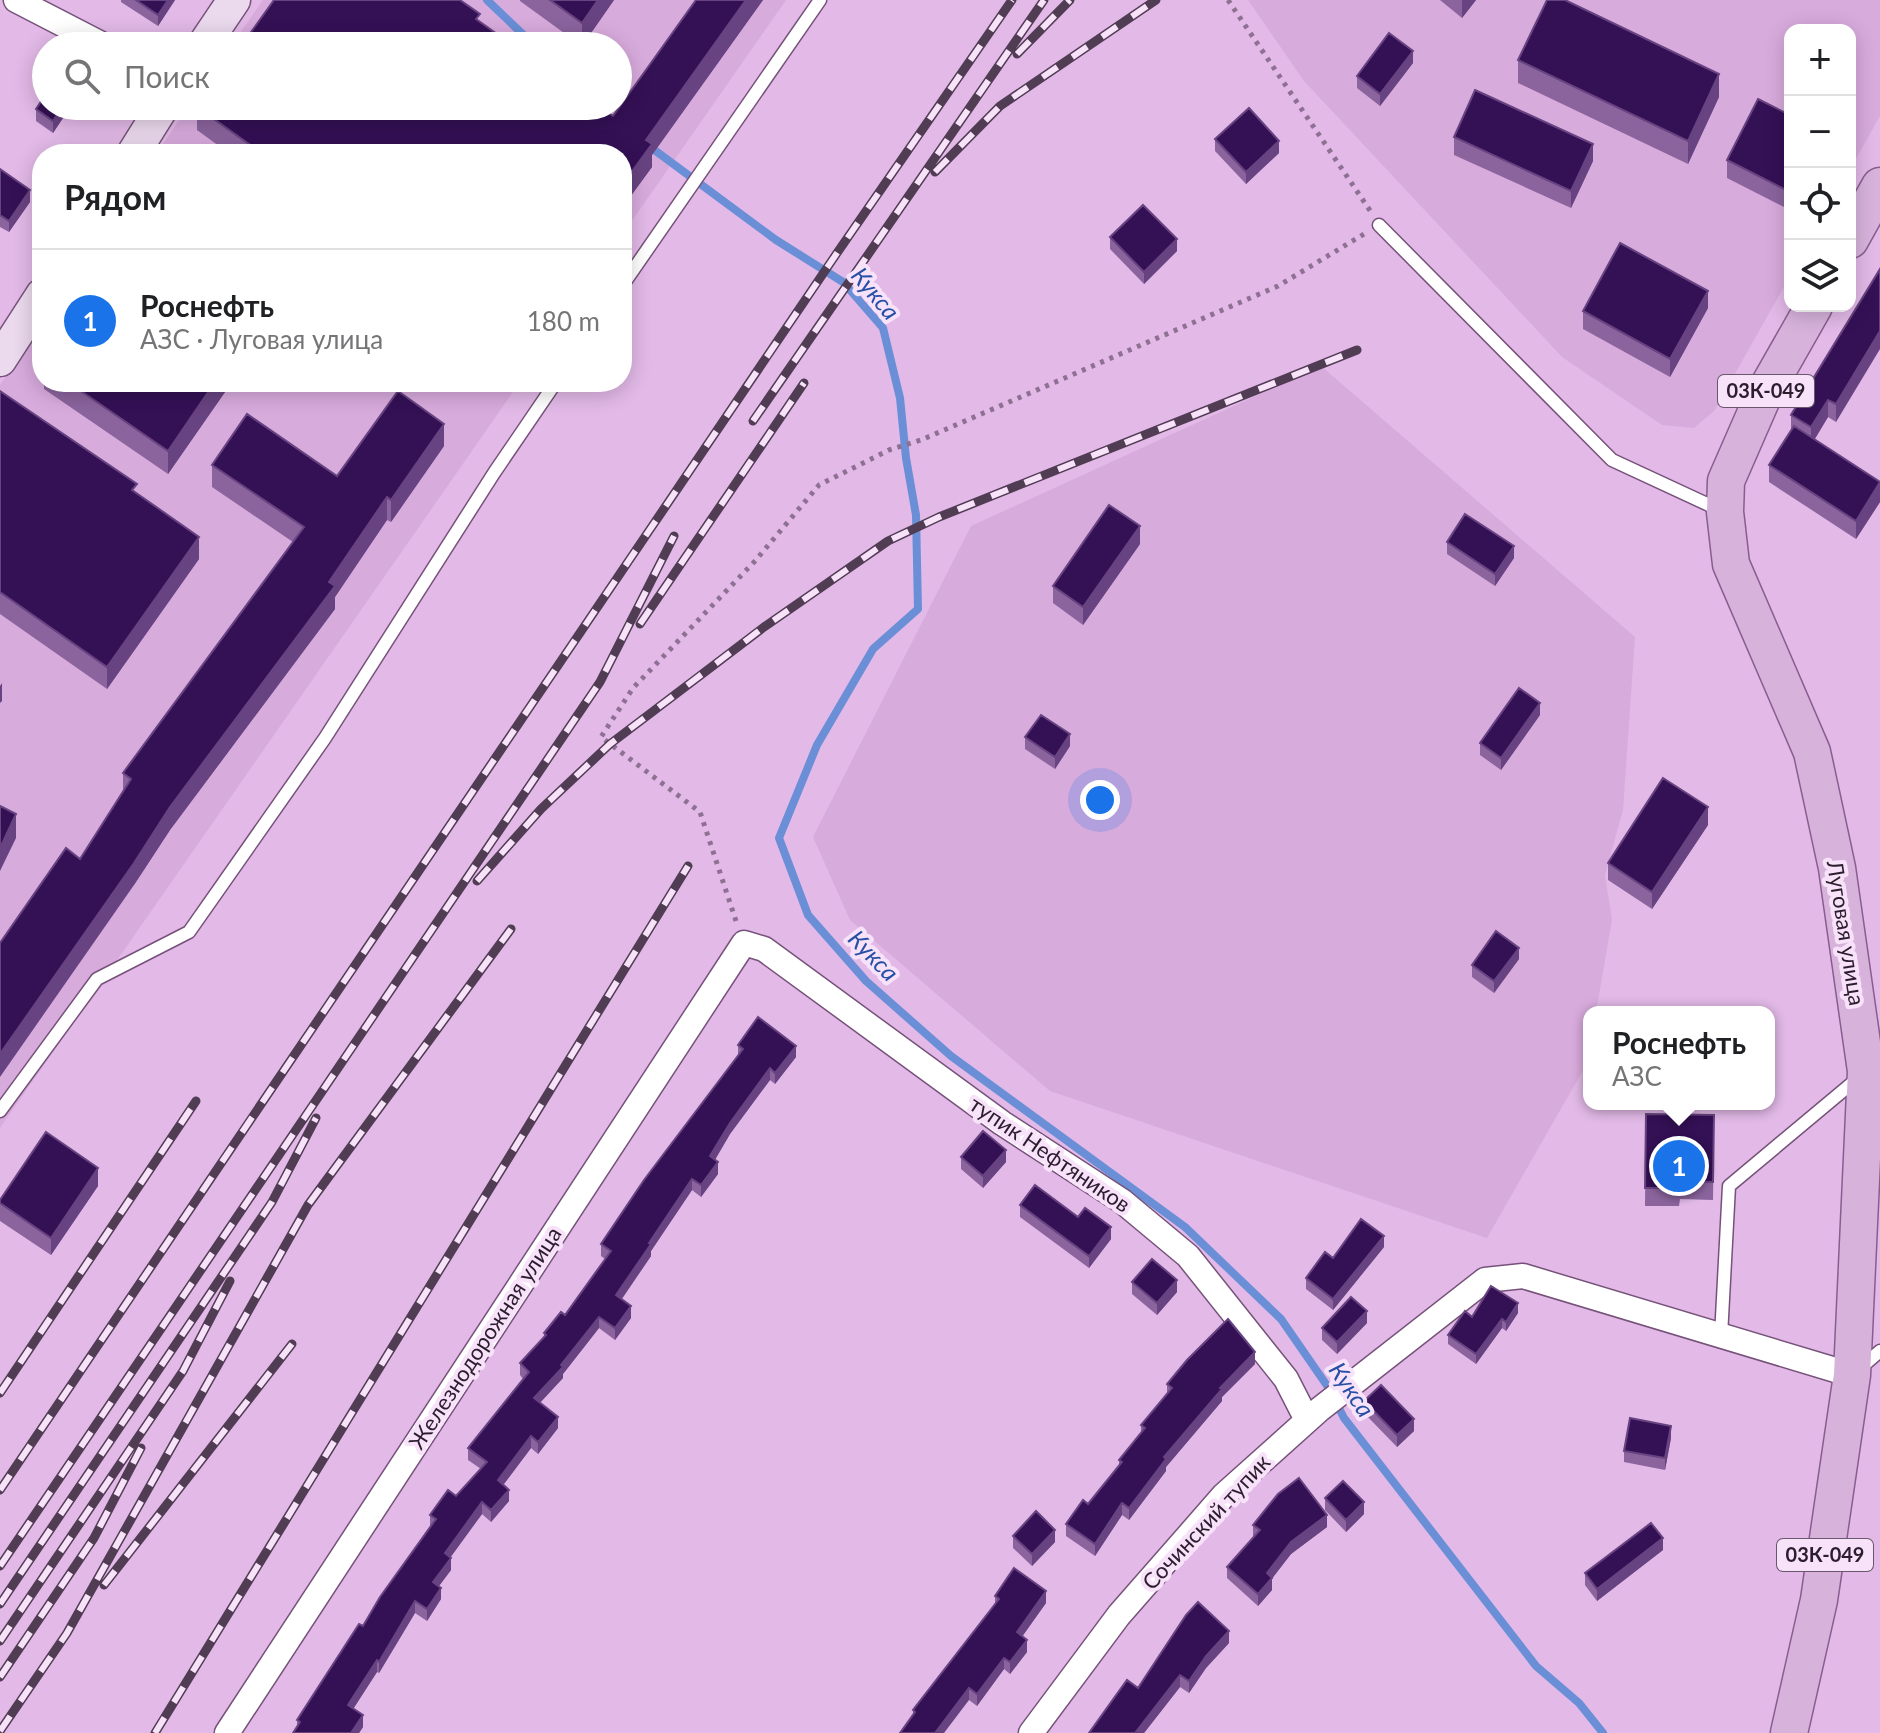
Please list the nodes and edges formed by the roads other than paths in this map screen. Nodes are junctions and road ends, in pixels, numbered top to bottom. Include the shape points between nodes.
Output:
1 (16, 0) edge
2 (234, 0) edge
3 (820, 0) edge
4 (78, 32) edge
5 (212, 32) edge
6 (154, 120) edge
7 (139, 144) edge
8 (1880, 186) edge
9 (1379, 225) road end
10 (1856, 229) edge
11 (632, 272) edge
12 (32, 310) edge
13 (1811, 312) edge
14 (0, 360) edge
15 (549, 392) edge
16 (1726, 497) junction
17 (744, 943) joint
18 (1866, 1071) junction
19 (0, 1111) edge
20 (1721, 1337) junction
21 (1880, 1351) edge
22 (1852, 1375) junction
23 (1314, 1414) junction
24 (227, 1733) edge
25 (1031, 1733) edge
26 (1789, 1733) edge

1 - 4 street
2 - 5 street
3 - 11 lane
6 - 7 street
8 - 10 main road
9 - 16 lane via 1612,460
12 - 14 street
13 - 16 main road, 03К-049 via 1764,394
15 - 19 lane via 325,738 189,932 97,979
16 - 18 main road, Луговая улица / 03К-049 via 1731,564 1812,752 1865,1030
17 - 23 street, тупик Нефтяников via 764,949 1002,1123 1122,1201 1188,1256
17 - 24 street, Железнодорожная улица
18 - 20 lane via 1729,1186
18 - 22 main road, Луговая улица / 03К-049
20 - 22 street
20 - 23 street, Сочинский тупик via 1523,1276 1485,1280
21 - 22 lane
22 - 26 main road, Луговая улица / 03К-049 via 1819,1600
23 - 25 street, Сочинский тупик via 1224,1495 1119,1615

